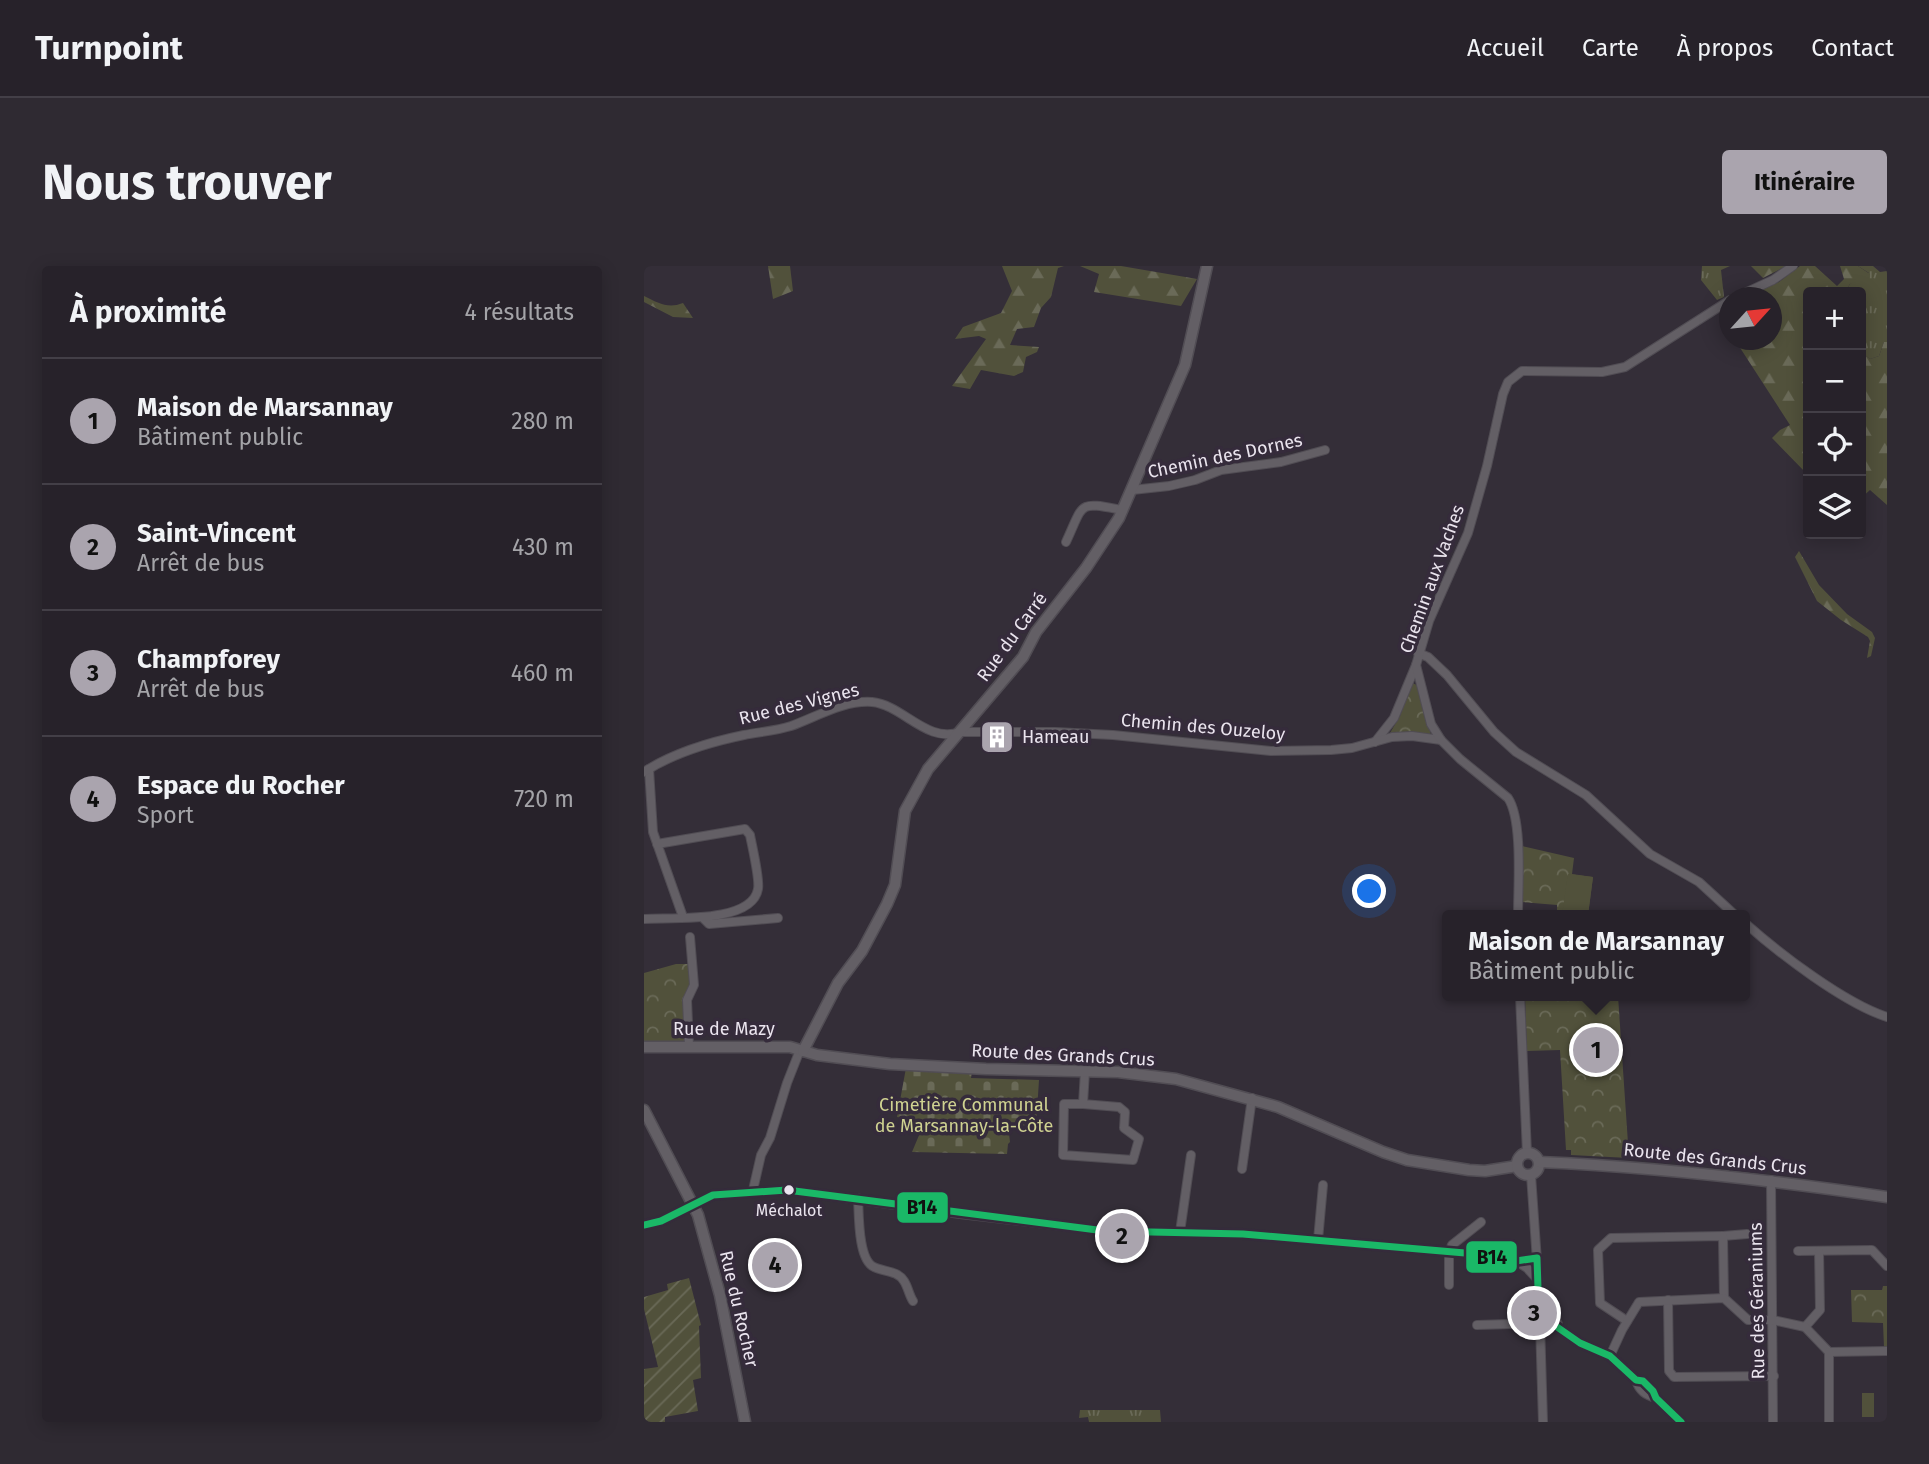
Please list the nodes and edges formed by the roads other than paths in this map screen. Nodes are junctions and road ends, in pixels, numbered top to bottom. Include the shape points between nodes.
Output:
1 (1207, 266) edge
2 (1793, 266) edge
3 (1758, 287) edge
4 (1719, 307) edge
5 (1325, 450) dead end
6 (1132, 491) junction
7 (1123, 510) junction
8 (1066, 541) dead end
9 (1419, 653) junction
10 (1416, 665) junction
11 (960, 732) junction
12 (1441, 740) junction
13 (1375, 742) junction
14 (646, 771) edge
15 (657, 844) junction
16 (1518, 910) edge
17 (1730, 910) edge
18 (683, 916) junction
19 (703, 918) junction
20 (778, 918) dead end
21 (644, 919) edge
22 (1750, 927) edge
23 (690, 937) dead end
24 (1520, 1001) edge
25 (1887, 1017) edge
26 (689, 1046) junction
27 (644, 1047) edge
28 (802, 1051) junction
29 (1085, 1071) junction
30 (1252, 1098) junction
31 (1083, 1104) junction
32 (644, 1110) edge
33 (1527, 1153) junction
34 (1191, 1155) dead end
35 (1539, 1162) junction
36 (1517, 1166) junction
37 (1242, 1169) dead end
38 (1531, 1175) junction
39 (1771, 1180) junction
40 (1323, 1185) dead end
41 (753, 1190) junction
42 (1887, 1197) edge
43 (858, 1198) junction
44 (694, 1205) junction
45 (1481, 1222) dead end
46 (644, 1225) edge
47 (1180, 1232) junction
48 (1747, 1234) dead end
49 (1723, 1236) junction
50 (1318, 1240) junction
51 (1798, 1251) dead end
52 (1819, 1251) junction
53 (1449, 1252) junction
54 (1516, 1261) junction
55 (1537, 1262) junction
56 (1887, 1266) edge
57 (1527, 1268) junction
58 (1449, 1284) dead end
59 (1539, 1286) junction
60 (1724, 1298) junction
61 (1668, 1300) junction
62 (912, 1301) dead end
63 (1541, 1315) junction
64 (1773, 1320) junction
65 (1627, 1321) junction
66 (1477, 1325) dead end
67 (1805, 1327) junction
68 (1887, 1351) edge
69 (1829, 1352) junction
70 (1610, 1356) junction
71 (1774, 1376) junction
72 (745, 1422) edge
73 (1543, 1422) edge
74 (1681, 1422) edge
75 (1773, 1422) edge
76 (1829, 1422) edge

1 - 6 main road, Rue du Carré via 1185,365
2 - 3 street, Chemin aux Vaches
4 - 9 street, Chemin aux Vaches via 1625,367 1514,375 1503,394 1468,533
5 - 6 street, Chemin des Dornes
6 - 7 main road, Rue du Carré
7 - 8 street via 1089,504 1081,508
7 - 11 main road, Rue du Carré via 1023,657
9 - 10 street, Chemin aux Vaches
9 - 17 street via 1447,675 1516,752 1586,795 1650,853 1699,882
10 - 12 street, Chemin aux Vaches
10 - 13 street via 1394,718
11 - 13 street, Chemin des Ouzeloy via 1113,735 1271,751 1331,750
11 - 14 street, Rue des Vignes via 951,735 925,728 876,702 851,704 790,726 713,742
11 - 28 main road, Rue du Carré via 928,769 905,811 895,885 887,904
12 - 13 street, Chemin des Ouzeloy via 1412,736
12 - 16 street, Chemin aux Vaches via 1513,805
14 - 15 street
15 - 18 street
15 - 19 street via 745,830 750,835 759,888 754,898 743,907
18 - 19 street
18 - 21 street
19 - 20 street via 709,924
22 - 25 street via 1853,1002
23 - 26 street via 694,985 687,1000
24 - 33 street
26 - 27 main road, Rue de Mazy
26 - 28 main road, Rue de Mazy via 775,1046
28 - 29 main road, Route des Grands Crus via 890,1064
28 - 41 street via 761,1155
29 - 30 main road, Route des Grands Crus via 1176,1079
29 - 31 street
30 - 36 main road, Route des Grands Crus via 1407,1160 1485,1171
30 - 37 street
31 - 31 street via 1064,1104 1063,1155 1133,1160 1139,1139 1124,1128 1125,1112 1119,1107
32 - 44 main road, Rue du Rocher
33 - 35 main road
33 - 36 main road via 1519,1157
34 - 47 street
35 - 38 main road
35 - 39 main road, Route des Grands Crus via 1637,1166
36 - 38 main road
38 - 55 street
39 - 42 main road, Route des Grands Crus
39 - 64 street, Rue des Géraniums
40 - 50 street
41 - 43 street
41 - 44 street via 713,1195
43 - 47 street via 1105,1231
43 - 62 street via 867,1261 902,1278
44 - 46 street
44 - 72 main road, Rue du Rocher via 717,1285
45 - 53 street
47 - 50 street
48 - 49 street
49 - 60 street
49 - 65 street via 1608,1239 1598,1250 1598,1299
50 - 53 street
51 - 52 street
52 - 56 street via 1872,1251
52 - 67 street via 1820,1310
53 - 54 street
53 - 58 street
54 - 55 street
54 - 57 street
55 - 57 street
55 - 59 street
57 - 59 street
59 - 63 street
60 - 61 street
60 - 64 street via 1748,1320
61 - 65 street via 1642,1300
61 - 71 street via 1669,1371 1674,1377
63 - 66 street
63 - 70 street via 1580,1343
63 - 73 street
64 - 67 street
64 - 71 street, Rue des Géraniums
65 - 70 street
67 - 69 street
68 - 69 street
69 - 76 street
70 - 74 street via 1646,1395 1656,1398
71 - 75 street, Rue des Géraniums

